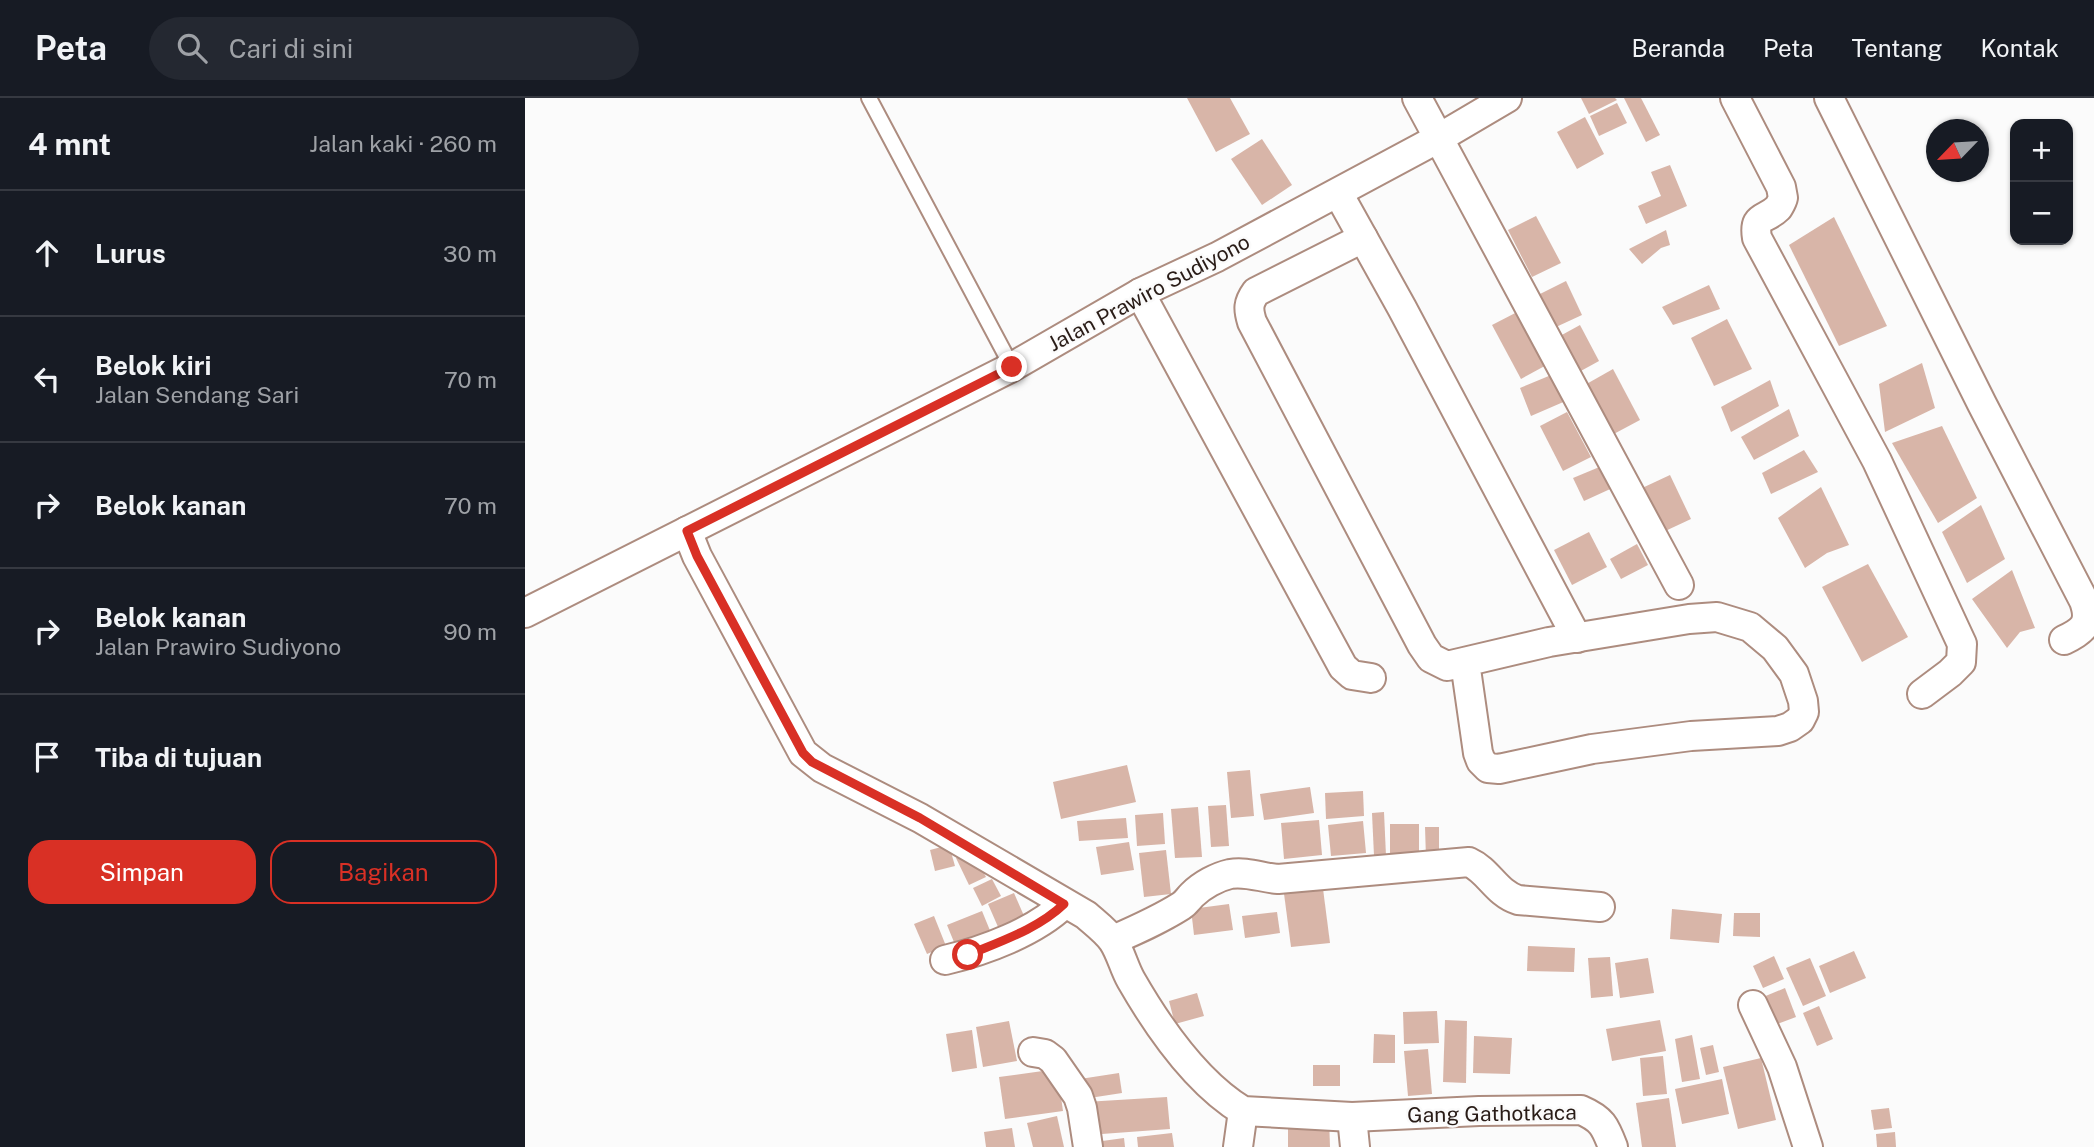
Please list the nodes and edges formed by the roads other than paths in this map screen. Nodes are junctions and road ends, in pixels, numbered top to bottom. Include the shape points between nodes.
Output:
1 (869, 98) edge
2 (1417, 98) edge
3 (1507, 98) edge
4 (1735, 98) edge
5 (1829, 98) edge
6 (1439, 138) junction
7 (1338, 192) junction
8 (1363, 238) junction
9 (1140, 293) junction
10 (1012, 367) junction
11 (687, 531) junction
12 (1679, 585) dead end
13 (525, 613) edge
14 (1577, 638) junction
15 (2064, 640) dead end
16 (1465, 662) junction
17 (1371, 678) dead end
18 (1922, 694) dead end
19 (1064, 904) junction
20 (1600, 907) dead end
21 (1112, 940) junction
22 (945, 960) dead end
23 (1753, 1005) dead end
24 (1033, 1052) dead end
25 (1243, 1111) junction
26 (1352, 1117) junction
27 (1802, 1146) edge
28 (1089, 1147) edge
29 (1238, 1147) edge
30 (1355, 1147) edge
31 (1613, 1147) edge

1 - 10 lane
2 - 6 street
3 - 6 street, Jalan Prawiro Sudiyono
4 - 18 street via 1783,198 1778,208 1759,219 1757,238 1877,461 1962,644 1961,662
5 - 15 street via 2084,601 2084,627
6 - 7 street, Jalan Prawiro Sudiyono
6 - 12 street
7 - 8 street
7 - 9 street, Jalan Prawiro Sudiyono
8 - 14 street
8 - 16 street via 1256,292 1248,310 1422,645 1431,658 1447,666
9 - 10 street, Jalan Prawiro Sudiyono
9 - 17 street via 1343,667 1352,675
10 - 11 street, Jalan Prawiro Sudiyono
11 - 13 street, Jalan Prawiro Sudiyono
11 - 19 street via 803,753 812,762 920,818
14 - 16 street
14 - 16 street via 1717,617 1750,627 1775,648 1794,674 1804,712 1800,720 1778,731 1678,737 1487,768 1478,753
19 - 21 street via 1086,915
19 - 22 street via 1030,928
20 - 21 street via 1508,897 1469,862 1279,879 1228,874 1208,882 1167,915
21 - 25 street via 1131,979 1186,1060
23 - 27 street via 1782,1067
24 - 28 street via 1053,1060 1073,1088
25 - 26 street, Gang Gathotkaca
25 - 29 street
26 - 30 street
26 - 31 street, Gang Gathotkaca via 1581,1110 1605,1126

